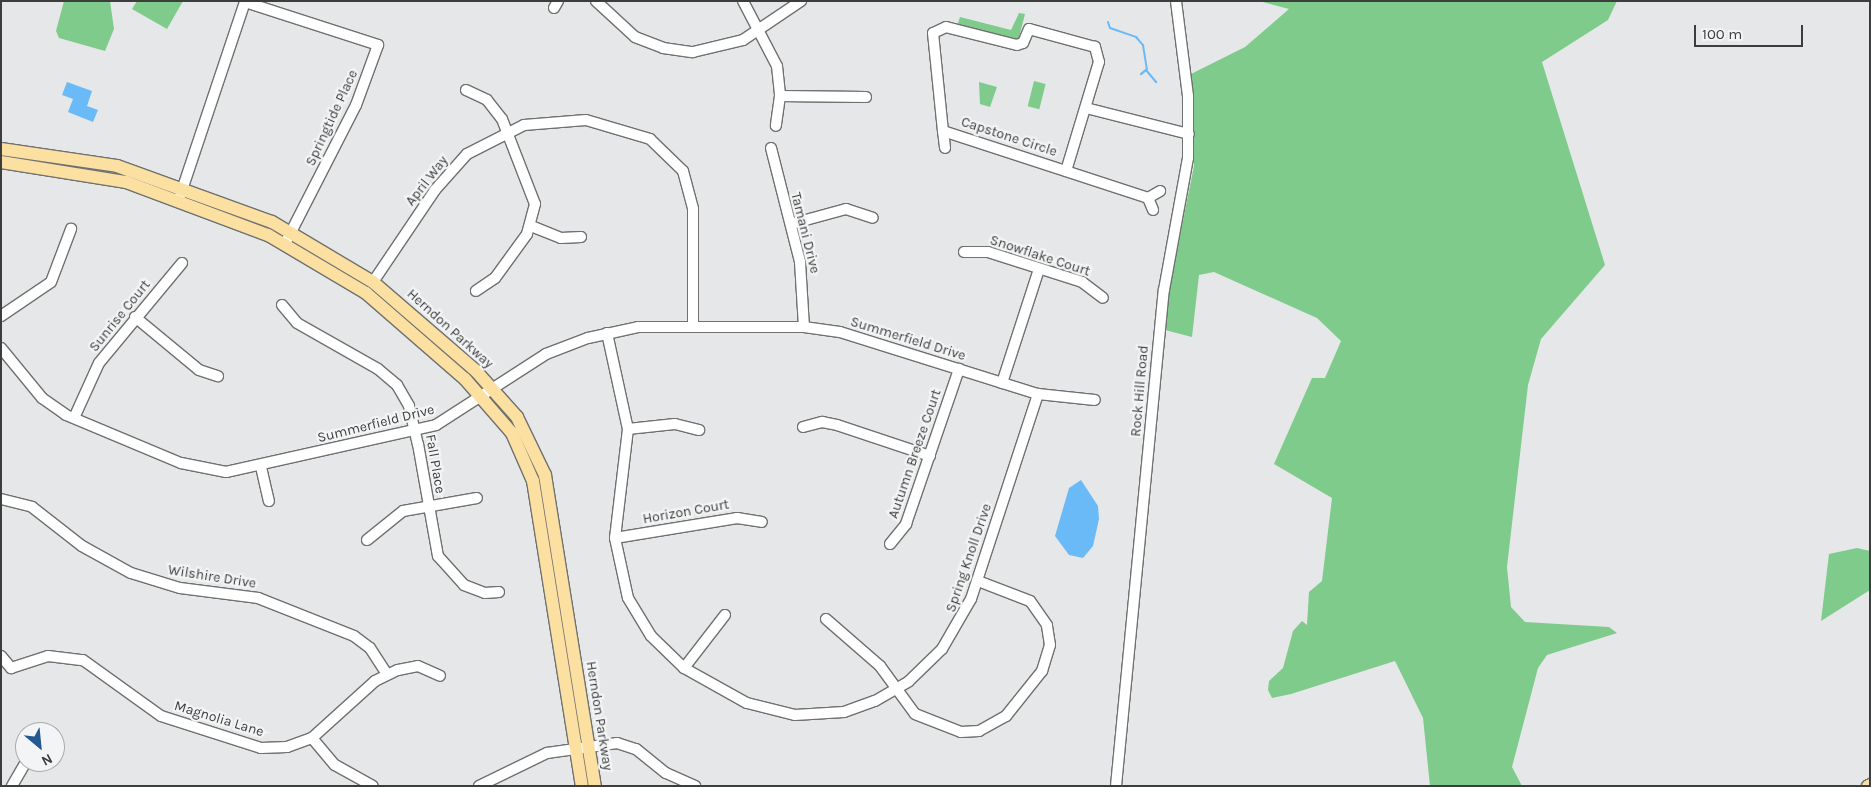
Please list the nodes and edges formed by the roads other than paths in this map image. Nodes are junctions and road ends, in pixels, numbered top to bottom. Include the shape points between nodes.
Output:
1 (596, 1) edge
2 (743, 1) edge
3 (801, 1) edge
4 (1176, 1) edge
5 (760, 30) junction
6 (466, 90) dead end
7 (780, 96) junction
8 (866, 97) dead end
9 (1086, 108) junction
10 (776, 126) dead end
11 (508, 130) junction
12 (943, 131) junction
13 (1189, 134) junction
14 (771, 148) dead end
15 (945, 148) dead end
16 (1, 149) edge
17 (1, 162) edge
18 (1066, 171) junction
19 (184, 187) junction
20 (1160, 192) dead end
21 (1148, 198) junction
22 (178, 200) junction
23 (1153, 210) dead end
24 (873, 218) dead end
25 (791, 224) junction
26 (531, 226) junction
27 (71, 229) dead end
28 (581, 237) dead end
29 (288, 238) junction
30 (964, 252) dead end
31 (182, 263) dead end
32 (1039, 269) junction
33 (373, 282) junction
34 (476, 291) dead end
35 (1103, 298) dead end
36 (282, 305) dead end
37 (1, 316) edge
38 (135, 318) junction
39 (693, 325) junction
40 (804, 326) junction
41 (607, 333) junction
42 (1, 348) edge
43 (959, 369) junction
44 (218, 376) dead end
45 (1002, 382) junction
46 (491, 387) junction
47 (1038, 394) junction
48 (480, 396) junction
49 (1095, 400) dead end
50 (74, 418) junction
51 (803, 427) dead end
52 (628, 429) junction
53 (415, 430) junction
54 (699, 430) dead end
55 (930, 456) junction
56 (261, 467) junction
57 (477, 498) dead end
58 (1, 499) edge
59 (269, 501) dead end
60 (428, 504) junction
61 (762, 522) dead end
62 (615, 538) junction
63 (367, 540) dead end
64 (890, 544) dead end
65 (978, 580) junction
66 (499, 592) dead end
67 (724, 615) dead end
68 (826, 619) dead end
69 (1, 656) edge
70 (684, 668) junction
71 (387, 674) junction
72 (440, 676) dead end
73 (898, 689) junction
74 (312, 738) junction
75 (582, 746) junction
76 (20, 772) edge
77 (495, 782) edge
78 (683, 783) edge
79 (12, 786) edge
80 (373, 786) edge
81 (479, 786) edge
82 (582, 786) edge
83 (595, 786) edge
84 (695, 786) edge
85 (1116, 786) edge

1 - 5 street via 635,37 678,51 724,47
2 - 5 street
3 - 5 street
4 - 13 street, Rock Hill Road
5 - 7 street via 776,66
6 - 11 street via 487,100
7 - 8 street
7 - 10 street
9 - 12 street, Capstone Circle via 1100,55 1095,47 1029,29 1023,43 1017,45 938,28 931,39
9 - 13 street
9 - 18 street, Capstone Circle
11 - 26 street via 534,199
11 - 33 street, April Way via 478,146 448,173
11 - 39 street, April Way via 542,121 591,120 637,133 668,153 686,178 693,201
12 - 15 street, Capstone Circle
12 - 18 street, Capstone Circle
13 - 85 street, Rock Hill Road via 1186,179 1164,290
14 - 25 street, Tamani Drive
16 - 19 main road, Herndon Parkway via 103,162
17 - 22 main road, Herndon Parkway via 101,176
18 - 21 street, Capstone Circle
19 - 22 street, Springtide Place
19 - 29 main road, Herndon Parkway
19 - 29 street, Springtide Place via 245,2 378,45 356,105
20 - 21 street
21 - 23 street
22 - 29 main road, Herndon Parkway
24 - 25 street via 846,209
25 - 40 street, Tamani Drive via 804,284
26 - 28 street via 561,238
26 - 34 street via 495,278
27 - 37 street via 51,282
29 - 33 main road, Herndon Parkway
29 - 48 main road, Herndon Parkway via 396,315
30 - 32 street, Snowflake Court via 986,251
31 - 38 street, Sunrise Court
32 - 35 street, Snowflake Court via 1088,285
32 - 45 street
33 - 46 main road, Herndon Parkway via 427,324
36 - 53 street, Fall Place via 297,323 389,376 404,395
38 - 44 street via 199,370
38 - 50 street, Sunrise Court via 99,363
39 - 40 street, Summerfield Drive
39 - 41 street, Summerfield Drive
40 - 43 street, Summerfield Drive via 862,337
41 - 46 street, Summerfield Drive via 546,354
41 - 52 street, Spring Knoll Drive
42 - 50 street, Summerfield Drive via 42,398
43 - 45 street, Summerfield Drive
43 - 55 street, Autumn Breeze Court
45 - 47 street, Summerfield Drive
46 - 48 street, Summerfield Drive
46 - 75 main road, Herndon Parkway via 525,430 545,475
47 - 49 street, Summerfield Drive
47 - 65 street, Spring Knoll Drive
48 - 53 street, Summerfield Drive via 447,420
48 - 75 main road, Herndon Parkway via 512,433 533,481
50 - 56 street, Summerfield Drive via 198,469 226,472
51 - 55 street via 837,425
52 - 54 street via 675,424
52 - 62 street, Spring Knoll Drive
53 - 56 street, Summerfield Drive
53 - 60 street, Fall Place
55 - 64 street, Autumn Breeze Court via 906,524
56 - 59 street
57 - 60 street
58 - 71 street, Wilshire Drive via 32,507 82,546 131,573 180,588 258,598 354,636 370,648
60 - 63 street via 392,518
60 - 66 street, Fall Place via 435,548 450,574 477,591
61 - 62 street, Horizon Court via 737,518
62 - 70 street, Spring Knoll Drive via 621,577 635,612 652,636
65 - 73 street, Spring Knoll Drive via 962,620 942,649
65 - 73 street via 1022,596 1043,615 1050,645 1042,671 1006,716 979,731 961,732 922,720
67 - 70 street
68 - 73 street via 871,656
69 - 74 street, Magnolia Lane via 11,668 48,656 77,658 102,670 151,710 190,727 261,748 287,747
70 - 73 street, Spring Knoll Drive via 747,703 795,715 844,712
71 - 72 street, Magnolia Lane via 418,666
71 - 74 street, Magnolia Lane
74 - 80 street via 335,765
75 - 77 street via 532,758
75 - 78 street via 627,745
75 - 82 main road, Herndon Parkway
75 - 83 main road, Herndon Parkway
76 - 79 street
77 - 81 street
78 - 84 street

